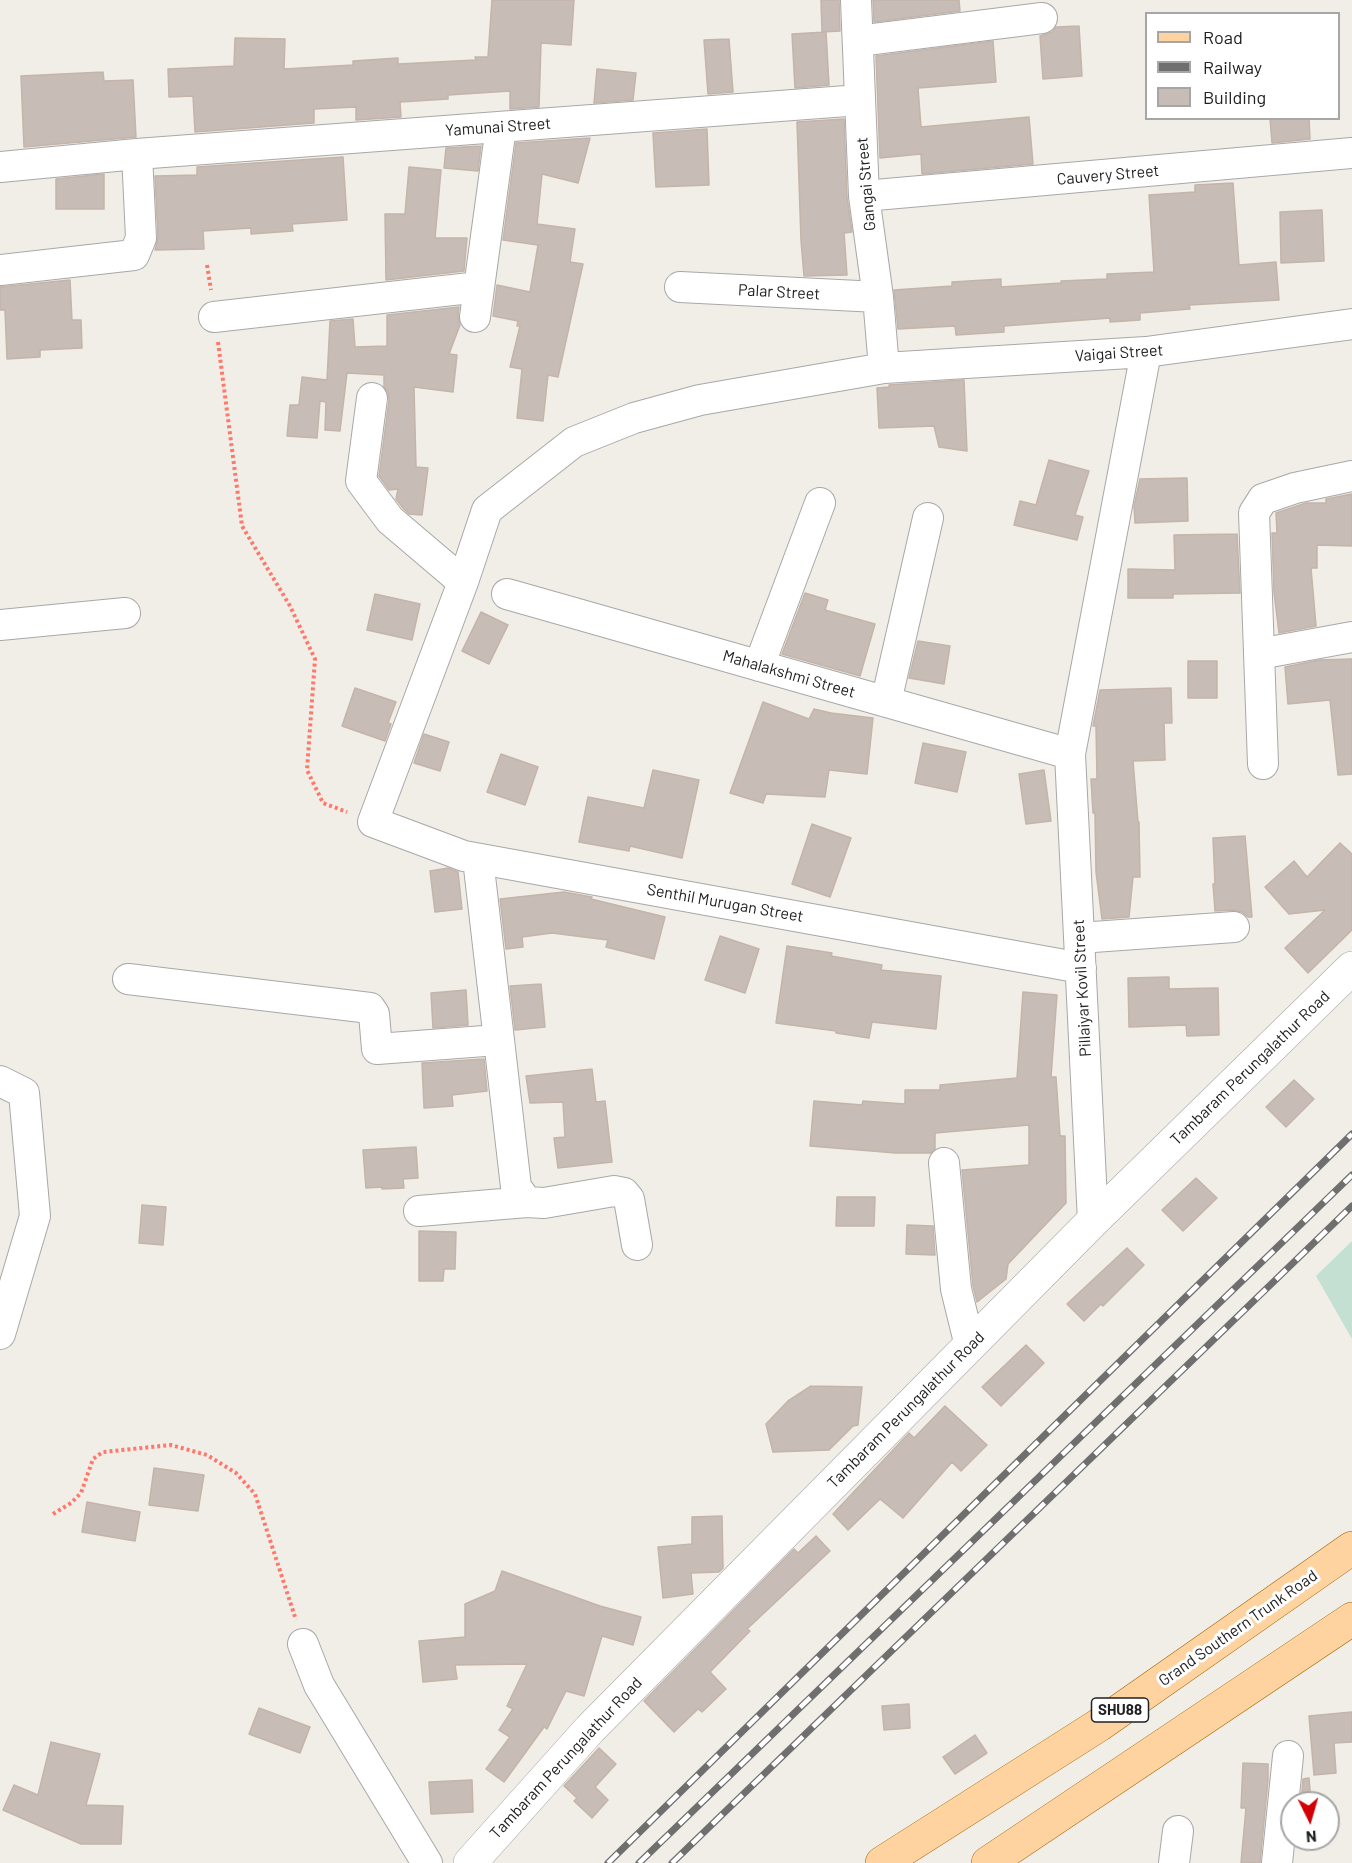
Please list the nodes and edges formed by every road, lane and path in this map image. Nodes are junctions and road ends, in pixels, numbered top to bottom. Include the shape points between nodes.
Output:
1 (856, 0) edge
2 (1042, 18) dead end
3 (858, 41) junction
4 (860, 100) junction
5 (501, 127) junction
6 (1352, 153) edge
7 (137, 154) junction
8 (0, 167) edge
9 (864, 196) junction
10 (207, 265) dead end
11 (0, 270) edge
12 (479, 287) junction
13 (680, 287) dead end
14 (878, 297) junction
15 (214, 317) junction
16 (475, 317) dead end
17 (1352, 324) edge
18 (1146, 352) junction
19 (884, 368) junction
20 (372, 398) dead end
21 (1352, 476) edge
22 (820, 503) dead end
23 (928, 518) dead end
24 (463, 582) junction
25 (507, 594) dead end
26 (125, 614) dead end
27 (0, 625) edge
28 (1352, 637) edge
29 (1259, 654) junction
30 (759, 666) junction
31 (886, 702) junction
32 (1070, 754) junction
33 (1263, 764) dead end
34 (374, 822) junction
35 (478, 859) junction
36 (1234, 927) dead end
37 (1079, 938) junction
38 (1081, 968) junction
39 (1352, 968) edge
40 (128, 979) dead end
41 (498, 1040) junction
42 (0, 1081) edge
43 (944, 1163) dead end
44 (527, 1202) junction
45 (419, 1211) dead end
46 (1094, 1221) junction
47 (637, 1245) dead end
48 (0, 1334) edge
49 (970, 1346) junction
50 (53, 1514) dead end
51 (1352, 1548) edge
52 (1352, 1619) edge
53 (303, 1644) joint
54 (1288, 1756) dead end
55 (1178, 1831) dead end
56 (427, 1863) edge
57 (470, 1863) edge
58 (882, 1863) edge
59 (988, 1863) edge
60 (1174, 1863) edge
61 (1277, 1863) edge

1 - 3 street, Gangai Street
2 - 3 street
3 - 4 street, Gangai Street
4 - 5 street, Yamunai Street
4 - 9 street, Gangai Street
5 - 7 street, Yamunai Street
5 - 12 street
6 - 9 street, Cauvery Street
7 - 8 street, Yamunai Street
7 - 11 street via 141,238 134,255
9 - 14 street, Gangai Street
10 - 15 path
12 - 15 street
12 - 16 street
13 - 14 street, Palar Street
14 - 19 street, Gangai Street
15 - 34 path via 242,526 290,606 315,659 307,770 323,803
17 - 18 street, Vaigai Street
18 - 19 street, Vaigai Street
18 - 32 street, Pillaiyar Kovil Street
19 - 24 street, Vaigai Street via 700,400 634,418 574,442 487,510
20 - 24 street via 361,480 390,520
21 - 29 street via 1263,499 1254,513
22 - 30 street
23 - 31 street
24 - 34 street, Vaigai Street
25 - 30 street, Mahalakshmi Street
26 - 27 street
28 - 29 street
29 - 33 street
30 - 31 street, Mahalakshmi Street
31 - 32 street, Mahalakshmi Street
32 - 37 street, Pillaiyar Kovil Street
34 - 35 street, Senthil Murugan Street
35 - 38 street, Senthil Murugan Street
35 - 41 street
36 - 37 street
37 - 38 street, Pillaiyar Kovil Street
38 - 46 street, Pillaiyar Kovil Street
39 - 46 street, Tambaram Perungalathur Road
40 - 41 street via 370,1008 374,1014 376,1048
41 - 44 street via 516,1187
42 - 48 street via 24,1094 35,1216
43 - 49 street via 957,1289
44 - 45 street
44 - 47 street via 624,1193
46 - 49 street, Tambaram Perungalathur Road
49 - 57 street, Tambaram Perungalathur Road via 590,1729
50 - 53 path via 81,1492 93,1460 103,1452 171,1445 207,1455 236,1473 255,1494
51 - 58 main road, Grand Southern Trunk Road / SHU88 via 1099,1725
52 - 59 main road
53 - 56 street via 319,1685
54 - 61 street
55 - 60 street

